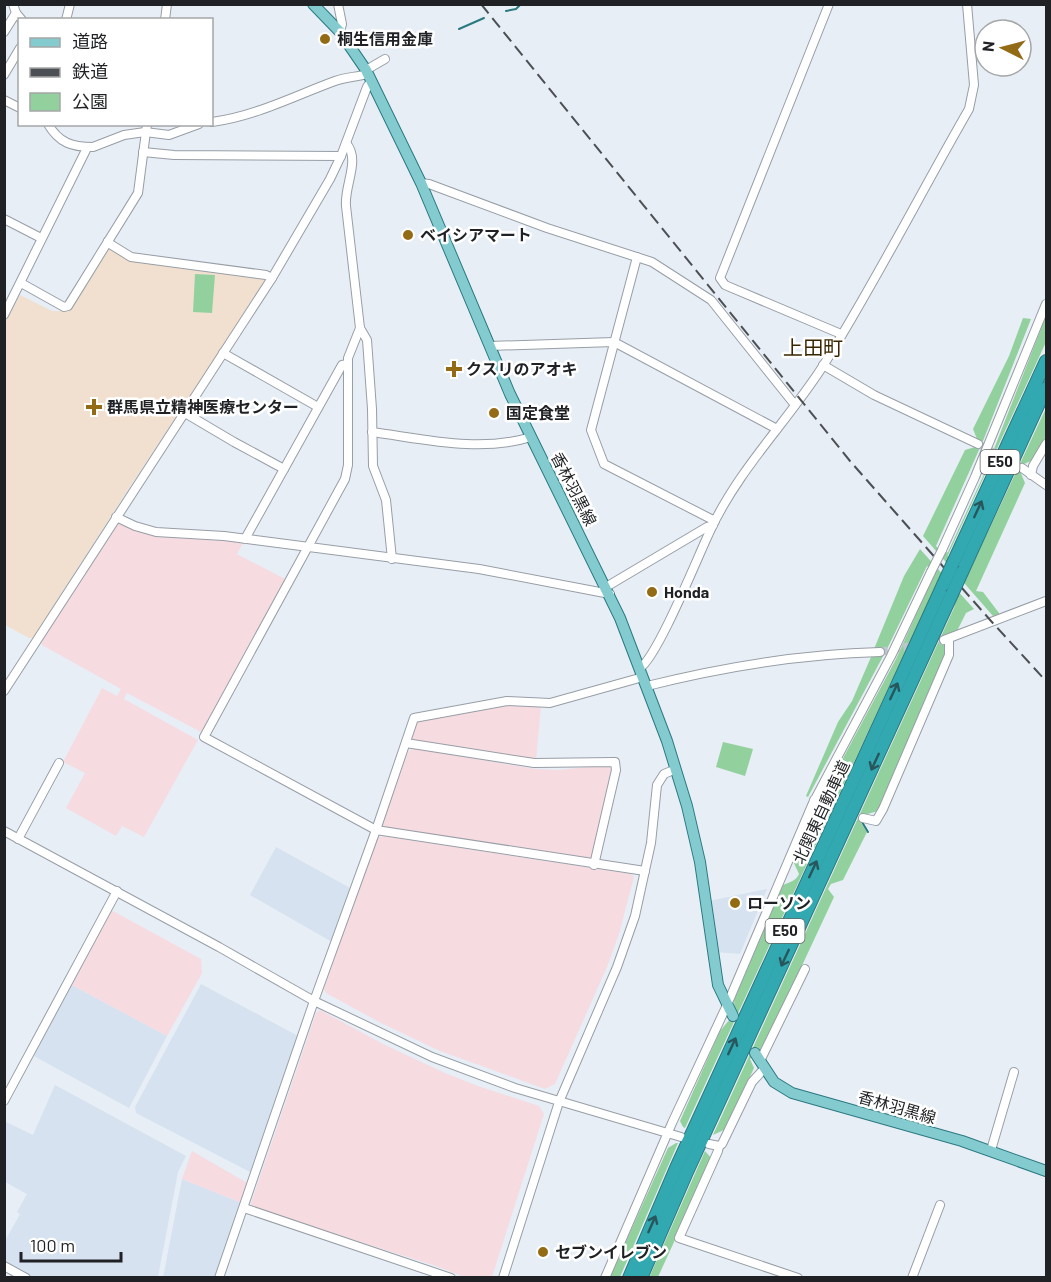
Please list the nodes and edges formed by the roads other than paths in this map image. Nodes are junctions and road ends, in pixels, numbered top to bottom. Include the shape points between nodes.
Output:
1 (313, 4) edge
2 (338, 4) edge
3 (828, 4) edge
4 (967, 4) edge
5 (17, 12) edge
6 (4, 32) edge
7 (340, 32) junction
8 (18, 51) edge
9 (385, 59) dead end
10 (4, 75) edge
11 (368, 75) junction
12 (4, 100) edge
13 (18, 107) edge
14 (213, 122) edge
15 (49, 126) edge
16 (194, 126) edge
17 (146, 128) edge
18 (346, 143) junction
19 (86, 147) junction
20 (143, 152) junction
21 (341, 156) junction
22 (421, 183) junction
23 (4, 219) edge
24 (41, 238) junction
25 (108, 241) junction
26 (637, 256) junction
27 (272, 278) junction
28 (21, 284) junction
29 (1047, 303) edge
30 (4, 315) edge
31 (360, 328) junction
32 (841, 334) junction
33 (614, 342) junction
34 (490, 346) junction
35 (224, 353) junction
36 (1047, 361) edge
37 (348, 364) junction
38 (823, 365) junction
39 (1047, 388) edge
40 (795, 405) junction
41 (318, 407) junction
42 (185, 412) junction
43 (777, 429) junction
44 (372, 432) junction
45 (531, 437) junction
46 (978, 444) tunnel mouth
47 (1047, 444) edge
48 (1022, 468) dead end
49 (284, 469) junction
50 (1031, 475) junction
51 (1047, 485) edge
52 (116, 517) junction
53 (714, 523) junction
54 (245, 539) junction
55 (308, 547) junction
56 (392, 559) junction
57 (958, 567) junction
58 (947, 589) junction
59 (608, 590) junction
60 (1047, 601) edge
61 (880, 651) tunnel mouth
62 (643, 677) junction
63 (4, 691) edge
64 (406, 743) junction
65 (59, 763) dead end
66 (676, 769) junction
67 (814, 800) junction
68 (828, 807) dead end
69 (863, 818) dead end
70 (376, 830) junction
71 (4, 831) edge
72 (18, 839) junction
73 (594, 865) junction
74 (645, 871) junction
75 (117, 891) junction
76 (804, 969) dead end
77 (314, 1001) junction
78 (727, 1005) junction
79 (733, 1016) dead end
80 (760, 1061) junction
81 (1014, 1072) dead end
82 (4, 1101) edge
83 (559, 1102) junction
84 (668, 1132) junction
85 (681, 1137) dead end
86 (709, 1144) dead end
87 (719, 1146) junction
88 (991, 1150) junction
89 (1047, 1171) edge
90 (939, 1204) dead end
91 (244, 1208) junction
92 (4, 1266) edge
93 (436, 1275) edge
94 (26, 1278) edge
95 (219, 1278) edge
96 (451, 1278) edge
97 (503, 1278) edge
98 (605, 1278) edge
99 (628, 1278) edge
100 (641, 1278) edge
101 (798, 1278) edge
102 (912, 1278) edge

1 - 7 main road, 香林羽黒線
2 - 7 street
3 - 32 street via 720,278 725,285
4 - 32 street via 974,85 971,104
5 - 6 street
7 - 11 main road, 香林羽黒線
8 - 10 street
9 - 11 street
11 - 14 street via 345,78 280,105
11 - 18 street
11 - 22 main road, 香林羽黒線
12 - 13 street
15 - 19 street via 68,145
16 - 17 street via 171,135
17 - 19 street
17 - 20 street
18 - 21 street
18 - 31 street via 352,159 345,200
19 - 24 street
20 - 21 street
20 - 25 street via 138,193
21 - 27 street
22 - 26 street
22 - 34 main road, 香林羽黒線
23 - 24 street
24 - 28 street
25 - 27 street via 131,257
25 - 28 street via 68,306
26 - 33 street
26 - 40 street via 711,300
27 - 35 street
28 - 30 street
29 - 67 street, bridge via 942,550
31 - 37 street
31 - 44 street via 367,340
32 - 38 street
33 - 34 street
33 - 43 street
33 - 53 street via 591,430 604,464
34 - 45 main road, 香林羽黒線
35 - 41 street
35 - 42 street
57 -> 36 highway, 北関東自動車道 / E50
37 - 41 street via 342,365
37 - 55 street via 346,474
38 - 40 street
38 - 46 street
39 - 57 highway, 北関東自動車道 / E50
40 - 43 street
41 - 49 street
42 - 49 street
42 - 52 street
43 - 53 street via 735,485
44 - 45 street via 498,444
44 - 56 street via 374,466 386,500
45 - 59 main road, 香林羽黒線
47 - 50 street
48 - 50 street
49 - 54 street
50 - 51 street
52 - 54 street via 156,532
52 - 63 street
53 - 59 street
53 - 62 street
54 - 55 street
55 - 56 street
55 - 70 street via 204,738
56 - 59 street via 479,568
57 - 58 highway, 北関東自動車道 / E50, bridge
99 -> 58 highway, 北関東自動車道 / E50
58 -> 100 highway, 北関東自動車道 / E50
59 - 62 main road, 香林羽黒線
60 - 69 street via 946,639 949,655 876,822
61 - 62 street
62 - 64 street via 550,703 507,700 418,716
62 - 66 main road, 香林羽黒線
64 - 70 street
64 - 73 street via 534,763 615,762
65 - 72 street
66 - 74 street via 664,774 657,785
66 - 78 main road, 香林羽黒線 via 700,862 718,985
67 - 68 street
67 - 78 street
70 - 73 street
70 - 77 street
71 - 72 street
72 - 75 street
73 - 74 street
74 - 83 street via 624,948
75 - 77 street
75 - 82 street
76 - 80 street
77 - 83 street via 452,1065
77 - 91 street
78 - 79 main road, 香林羽黒線
78 - 84 street
80 - 87 street
80 - 88 main road, 香林羽黒線 via 777,1085 792,1093
81 - 88 street
83 - 84 street
83 - 97 street
84 - 85 street
84 - 98 street
86 - 87 street
87 - 101 street via 679,1238
88 - 89 main road, 香林羽黒線
90 - 102 street
91 - 93 street
91 - 95 street
92 - 94 street
93 - 96 street

